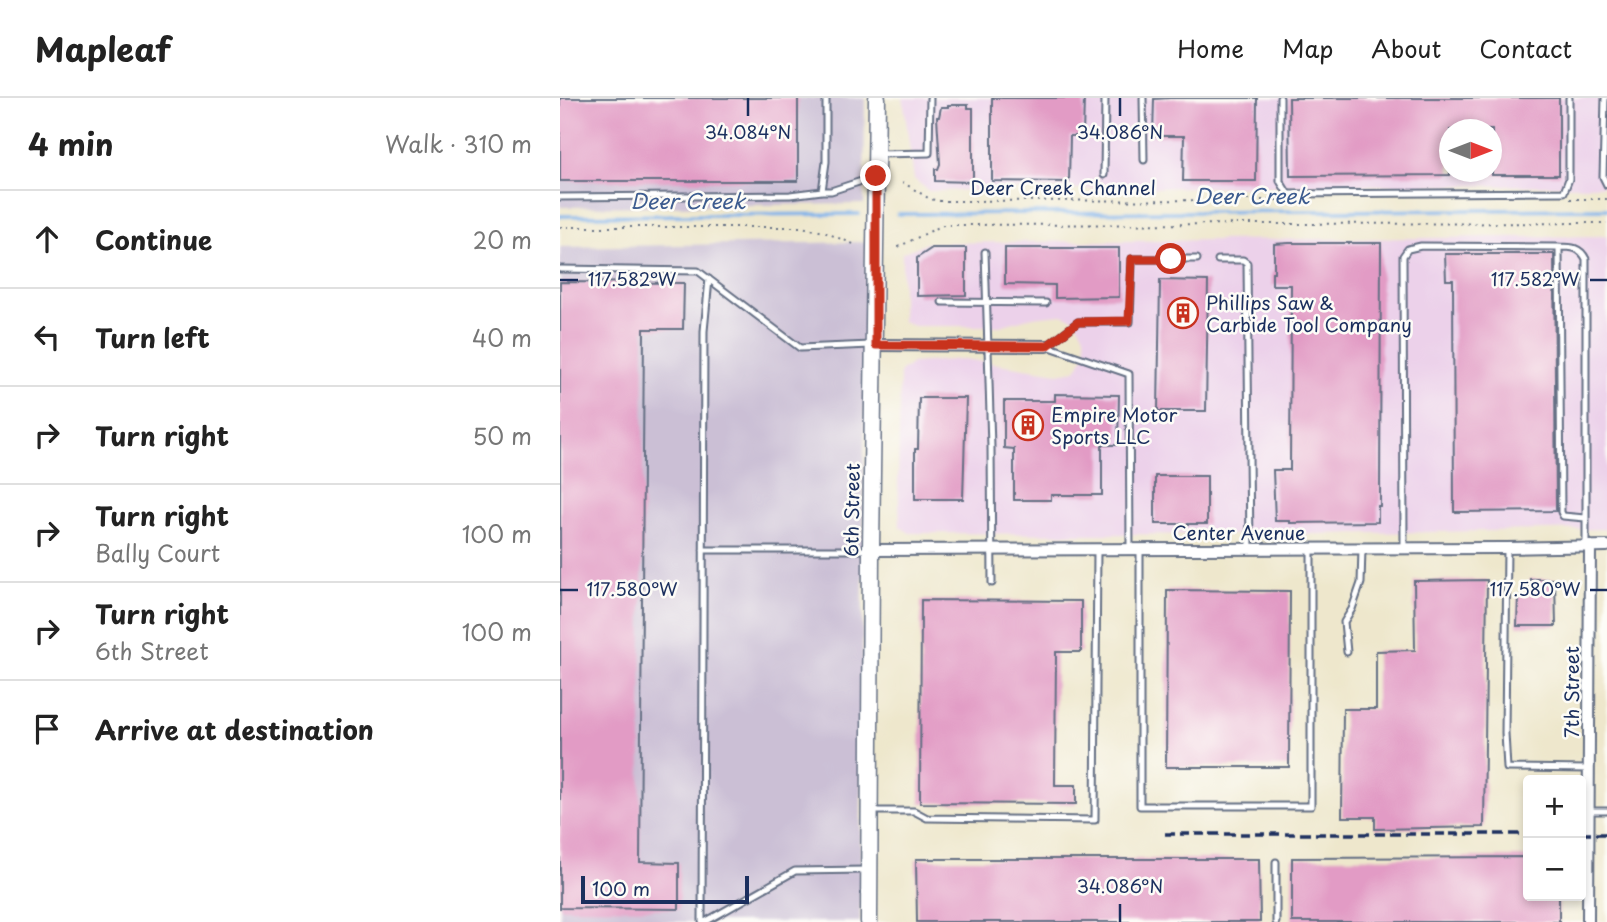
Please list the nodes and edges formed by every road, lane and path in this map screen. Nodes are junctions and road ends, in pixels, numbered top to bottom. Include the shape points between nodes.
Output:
1 (826, 98) edge
2 (877, 98) edge
3 (930, 98) edge
4 (1105, 98) edge
5 (1143, 98) edge
6 (1280, 98) edge
7 (1569, 98) edge
8 (1605, 98) edge
9 (876, 154) junction
10 (1144, 160) dead end
11 (1104, 175) dead end
12 (876, 176) junction
13 (902, 182) dead end
14 (1607, 185) edge
15 (822, 191) junction
16 (560, 197) edge
17 (1607, 199) edge
18 (1566, 200) dead end
19 (1280, 201) dead end
20 (1607, 223) edge
21 (560, 227) edge
22 (856, 245) dead end
23 (898, 247) dead end
24 (1559, 247) junction
25 (985, 253) dead end
26 (1197, 259) dead end
27 (1219, 260) dead end
28 (560, 269) edge
29 (709, 279) junction
30 (942, 302) dead end
31 (986, 302) junction
32 (1046, 303) dead end
33 (876, 345) junction
34 (987, 345) junction
35 (1047, 346) junction
36 (1586, 518) junction
37 (1588, 546) junction
38 (1607, 546) edge
39 (1507, 548) junction
40 (1097, 549) junction
41 (1135, 549) junction
42 (1250, 549) junction
43 (1311, 549) junction
44 (1362, 549) junction
45 (1404, 549) junction
46 (703, 550) junction
47 (871, 550) junction
48 (992, 550) junction
49 (992, 583) dead end
50 (1347, 652) dead end
51 (1588, 769) junction
52 (870, 811) junction
53 (1588, 811) junction
54 (1607, 811) edge
55 (1276, 862) dead end
56 (869, 870) junction
57 (703, 922) edge
58 (869, 922) edge
59 (1276, 922) edge
60 (1588, 922) edge

1 - 15 lane
2 - 9 main road, 6th Street
3 - 9 lane via 929,153
4 - 11 lane
5 - 10 lane
6 - 7 lane via 1280,181 1288,194 1302,194 1564,192 1569,179
8 - 14 lane via 1603,177
9 - 12 main road, 6th Street
12 - 15 lane
12 - 33 main road, 6th Street
13 - 19 path, Deer Creek Channel via 930,200 940,201
15 - 16 lane
17 - 18 path
20 - 23 path via 943,225
21 - 22 path via 802,227
24 - 36 lane via 1574,247 1586,259
24 - 36 lane via 1561,512 1568,518
24 - 45 lane via 1421,246 1408,249 1404,256
25 - 31 lane
26 - 35 lane via 1132,259 1129,321 1078,322
27 - 42 lane via 1247,263
28 - 29 lane via 698,271
29 - 33 lane via 800,348
29 - 46 lane via 704,331
30 - 31 lane
31 - 32 lane
31 - 34 lane
33 - 34 street
33 - 47 main road, 6th Street
34 - 35 street
34 - 48 lane
35 - 41 lane via 1129,374
36 - 37 lane
37 - 38 street, Center Avenue
37 - 39 street, Center Avenue
37 - 51 street, 7th Street
39 - 45 street, Center Avenue
39 - 51 lane via 1507,768
40 - 41 street, Center Avenue
40 - 48 street, Center Avenue
40 - 52 lane via 1096,820 927,818 914,811
41 - 42 street, Center Avenue
41 - 43 lane via 1140,806 1311,806
42 - 43 street, Center Avenue
43 - 44 street, Center Avenue
44 - 45 street, Center Avenue
44 - 50 lane via 1361,583 1344,622
46 - 47 lane
46 - 57 lane
47 - 48 street, Center Avenue
47 - 52 main road, 6th Street
48 - 49 lane
51 - 53 street, 7th Street
52 - 56 main road, 6th Street
53 - 54 lane
53 - 60 street, 7th Street
55 - 59 lane
56 - 57 lane via 795,870
56 - 58 main road, 6th Street

